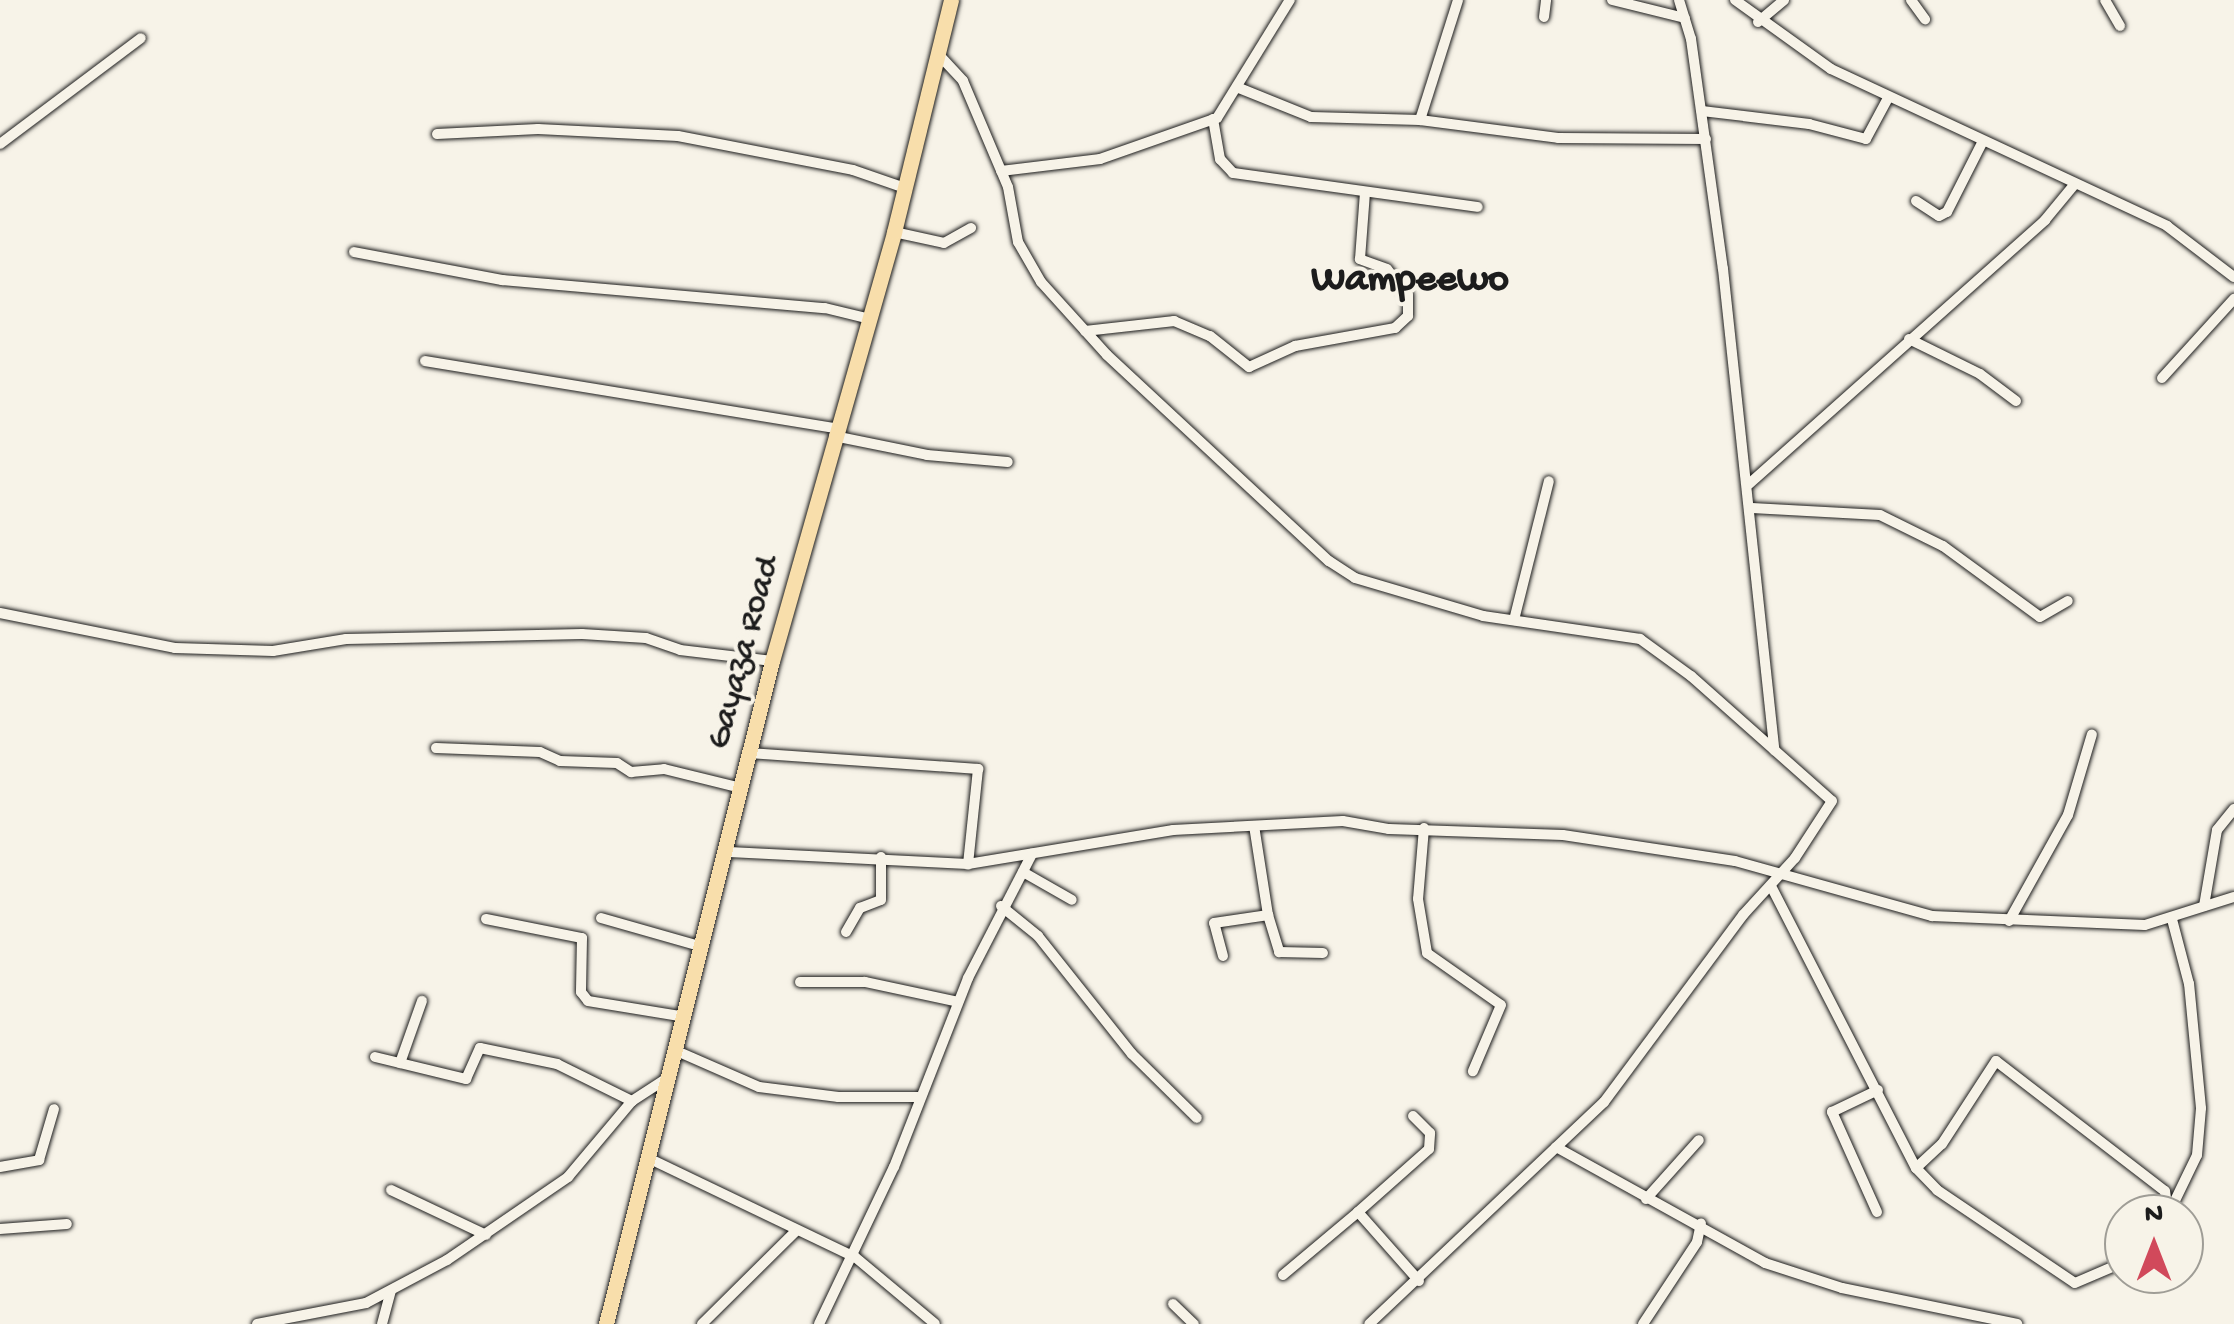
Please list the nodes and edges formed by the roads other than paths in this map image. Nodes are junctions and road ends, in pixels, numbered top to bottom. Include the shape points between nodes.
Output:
1 (951, 0) edge
2 (1290, 0) edge
3 (1458, 0) edge
4 (1546, 0) edge
5 (1612, 0) edge
6 (1679, 0) edge
7 (1735, 0) edge
8 (1784, 0) edge
9 (1911, 0) edge
10 (2105, 0) edge
11 (1544, 17) dead end
12 (1685, 18) junction
13 (1925, 19) dead end
14 (1758, 22) junction
15 (2120, 26) dead end
16 (141, 38) dead end
17 (940, 56) junction
18 (1239, 88) junction
19 (1888, 98) junction
20 (1702, 111) junction
21 (1214, 119) junction
22 (1420, 120) junction
23 (437, 134) dead end
24 (1706, 139) junction
25 (1982, 143) junction
26 (0, 144) edge
27 (1001, 171) junction
28 (2074, 185) junction
29 (905, 188) junction
30 (1365, 192) junction
31 (1916, 201) dead end
32 (1478, 208) dead end
33 (971, 228) dead end
34 (894, 232) junction
35 (354, 252) dead end
36 (2234, 276) edge
37 (2234, 299) edge
38 (870, 319) junction
39 (1085, 331) junction
40 (1908, 339) junction
41 (425, 361) dead end
42 (2162, 378) dead end
43 (2016, 401) dead end
44 (834, 432) junction
45 (1008, 462) dead end
46 (1550, 481) dead end
47 (1749, 484) junction
48 (1752, 508) junction
49 (2068, 601) dead end
50 (0, 613) edge
51 (1514, 620) junction
52 (772, 661) junction
53 (2092, 734) dead end
54 (436, 748) dead end
55 (1774, 750) junction
56 (749, 753) junction
57 (741, 788) junction
58 (2234, 809) edge
59 (1254, 826) junction
60 (1424, 828) junction
61 (729, 852) junction
62 (1032, 854) junction
63 (881, 857) junction
64 (968, 864) junction
65 (1023, 872) junction
66 (1780, 873) junction
67 (1772, 888) junction
68 (2234, 898) edge
69 (1072, 900) dead end
70 (1001, 906) junction
71 (2204, 906) junction
72 (1268, 915) junction
73 (601, 918) dead end
74 (486, 919) dead end
75 (2172, 919) junction
76 (2009, 921) junction
77 (846, 932) dead end
78 (704, 948) junction
79 (1323, 953) dead end
80 (1224, 956) dead end
81 (800, 982) dead end
82 (422, 1001) dead end
83 (958, 1002) junction
84 (687, 1017) junction
85 (679, 1052) junction
86 (375, 1057) dead end
87 (400, 1064) junction
88 (1473, 1070) dead end
89 (673, 1075) junction
90 (1878, 1090) junction
91 (919, 1097) junction
92 (632, 1101) junction
93 (54, 1109) dead end
94 (1414, 1116) dead end
95 (1197, 1118) dead end
96 (1699, 1140) dead end
97 (1556, 1147) junction
98 (650, 1159) junction
99 (0, 1167) edge
100 (1916, 1168) junction
101 (391, 1190) dead end
102 (2165, 1194) edge
103 (2179, 1194) edge
104 (1646, 1199) junction
105 (1358, 1212) junction
106 (1877, 1212) dead end
107 (1701, 1222) junction
108 (67, 1224) dead end
109 (0, 1229) edge
110 (796, 1231) junction
111 (486, 1235) junction
112 (855, 1257) junction
113 (2104, 1271) edge
114 (1284, 1275) dead end
115 (1418, 1281) junction
116 (390, 1291) junction
117 (1174, 1304) dead end
118 (256, 1324) edge
119 (382, 1324) edge
120 (606, 1324) edge
121 (702, 1324) edge
122 (820, 1324) edge
123 (935, 1324) edge
124 (1194, 1324) edge
125 (1369, 1324) edge
126 (1643, 1324) edge
127 (2016, 1324) edge

1 - 17 main road, Gayaza Road
2 - 18 street
3 - 22 street
4 - 11 street
5 - 12 street
6 - 12 street
7 - 14 street
8 - 14 street
9 - 13 street
10 - 15 street
12 - 20 street
14 - 19 street
16 - 26 street
17 - 27 street via 963,81
17 - 29 main road, Gayaza Road
18 - 21 street
18 - 22 street via 1311,118
19 - 20 street via 1866,139 1809,124
19 - 25 street
20 - 24 street
21 - 27 street via 1100,159
21 - 30 street via 1220,159 1232,173
22 - 24 street via 1558,138
23 - 29 street via 538,129 678,136 852,170
24 - 47 street
25 - 28 street
25 - 31 street via 1945,214
27 - 39 street via 1018,242 1041,282
28 - 36 street via 2168,226
28 - 40 street via 2045,220
29 - 34 main road, Gayaza Road
30 - 32 street
30 - 39 street via 1360,259 1386,268 1408,295 1408,316 1395,328 1287,348 1250,366 1210,336 1174,321
33 - 34 street via 944,243
34 - 38 main road, Gayaza Road
35 - 38 street via 502,280 825,308
37 - 42 street
38 - 44 main road, Gayaza Road
39 - 51 street via 1329,560 1370,583
40 - 43 street via 1980,374
40 - 47 street
41 - 44 street
44 - 45 street via 928,455
44 - 52 main road, Gayaza Road
46 - 51 street
47 - 48 street
48 - 49 street via 1880,515 1943,546 2040,617
48 - 55 street
50 - 52 street via 175,648 273,651 346,640 566,634 646,638 680,650
51 - 55 street via 1640,639
52 - 56 main road, Gayaza Road
53 - 76 street via 2068,815
54 - 57 street via 540,752 560,761 618,763 631,772 664,768
55 - 66 street via 1832,801
56 - 57 main road, Gayaza Road
56 - 64 street via 978,769
57 - 61 main road, Gayaza Road
58 - 71 street via 2217,830
59 - 60 street via 1343,821
59 - 62 street via 1173,830
59 - 72 street
60 - 66 street via 1563,835
60 - 88 street via 1418,898 1427,954 1501,1005
61 - 63 street
61 - 78 main road, Gayaza Road
62 - 64 street
62 - 65 street
63 - 64 street
63 - 77 street via 881,900 860,908
65 - 69 street
65 - 70 street
66 - 67 street
66 - 76 street via 1915,915
67 - 90 street
67 - 97 street via 1743,916 1604,1102
68 - 71 street
70 - 83 street
70 - 95 street via 1038,936 1132,1054
71 - 75 street
72 - 79 street via 1279,952
72 - 80 street via 1214,923
73 - 78 street
74 - 84 street via 582,938 581,992 588,1001
75 - 76 street via 2093,926
75 - 103 street via 2189,984 2201,1108 2193,1167
78 - 84 main road, Gayaza Road
81 - 83 street via 865,982
82 - 87 street
83 - 91 street
84 - 85 main road, Gayaza Road
85 - 89 main road, Gayaza Road
85 - 91 street via 759,1087 838,1097
86 - 87 street
87 - 92 street via 466,1080 480,1048 557,1064
89 - 92 street
89 - 98 main road, Gayaza Road
90 - 100 street
90 - 106 street via 1832,1112
91 - 112 street
92 - 111 street via 568,1177
93 - 99 street via 39,1160
94 - 105 street via 1430,1133 1429,1149
96 - 104 street
97 - 104 street
97 - 115 street
98 - 110 street
98 - 120 main road, Gayaza Road
100 - 102 street via 1942,1144 1996,1061
100 - 113 street via 2075,1283
101 - 111 street
104 - 107 street via 1684,1221
105 - 114 street
105 - 115 street
107 - 126 street via 1697,1242
107 - 127 street via 1766,1263 1842,1288 1940,1303
108 - 109 street
110 - 112 street
110 - 121 street
111 - 116 street
112 - 122 street
112 - 123 street
115 - 125 street
116 - 118 street via 335,1312
116 - 119 street
117 - 124 street

